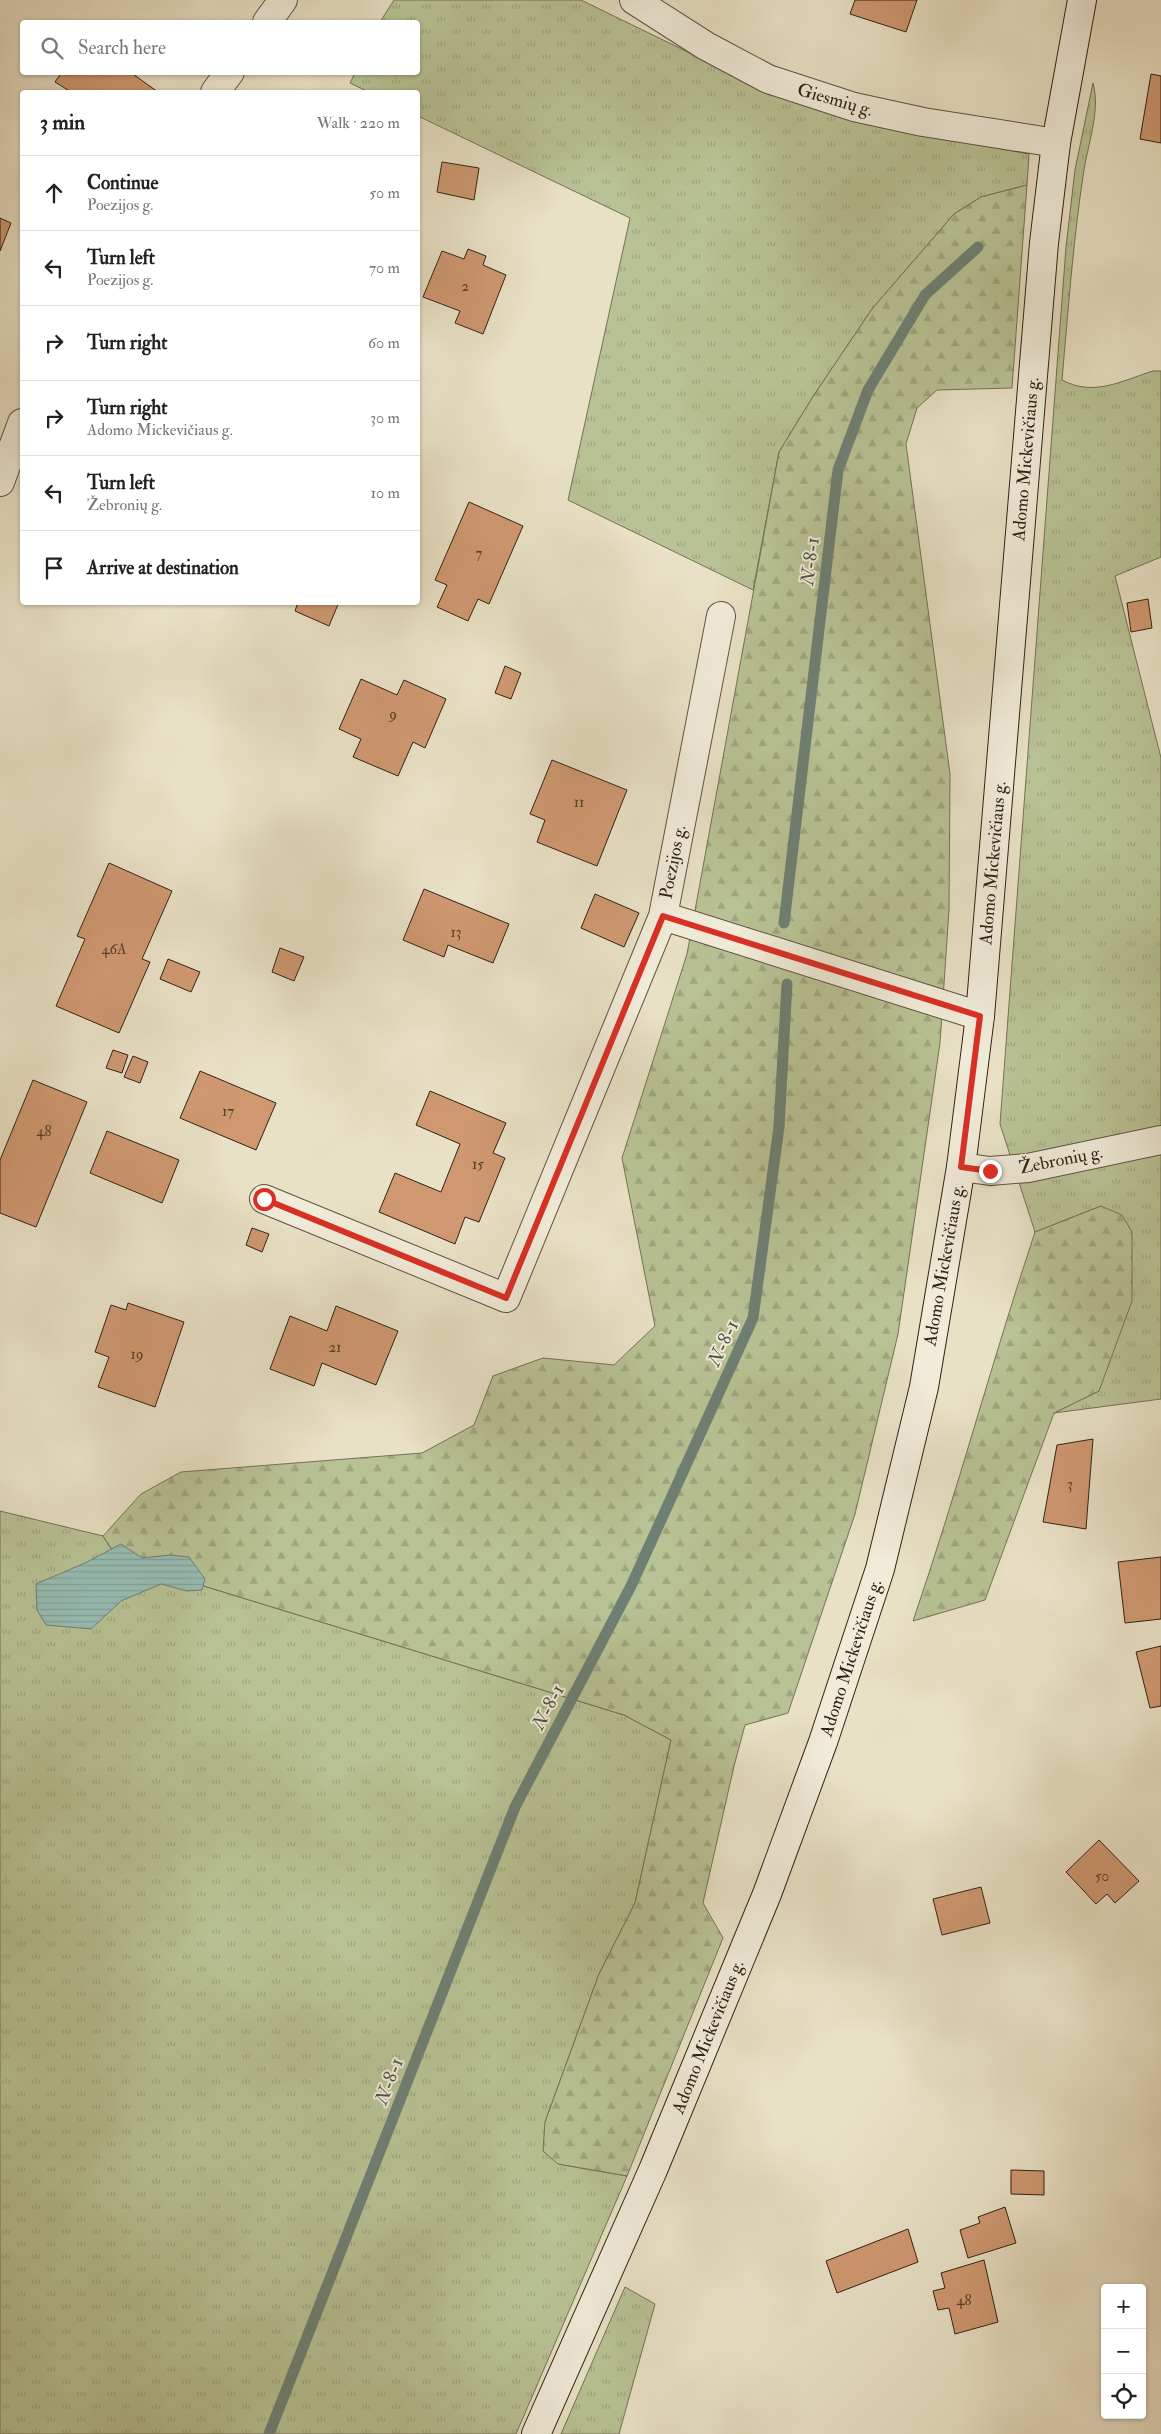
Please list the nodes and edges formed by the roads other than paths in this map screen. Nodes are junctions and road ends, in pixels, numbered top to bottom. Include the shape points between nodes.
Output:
1 (283, 0) edge
2 (634, 0) edge
3 (1082, 0) edge
4 (268, 20) edge
5 (228, 75) edge
6 (216, 90) edge
7 (1056, 143) junction
8 (20, 428) edge
9 (0, 482) edge
10 (721, 616) dead end
11 (663, 916) junction
12 (980, 1016) junction
13 (1161, 1140) edge
14 (961, 1167) junction
15 (264, 1199) dead end
16 (536, 2434) edge

1 - 4 main road
2 - 7 main road, Giesmių g. via 706,46 768,79 854,108
3 - 7 main road, Adomo Mickevičiaus g.
5 - 6 main road
7 - 12 main road, Adomo Mickevičiaus g. via 1043,253
8 - 9 main road
10 - 11 main road, Poezijos g.
11 - 12 main road
11 - 15 main road, Poezijos g. via 506,1298
12 - 14 main road, Adomo Mickevičiaus g.
13 - 14 main road, Žebronių g. via 1028,1168 990,1171
14 - 16 main road, Adomo Mickevičiaus g. via 924,1387 880,1570 823,1742 767,1894 654,2170

